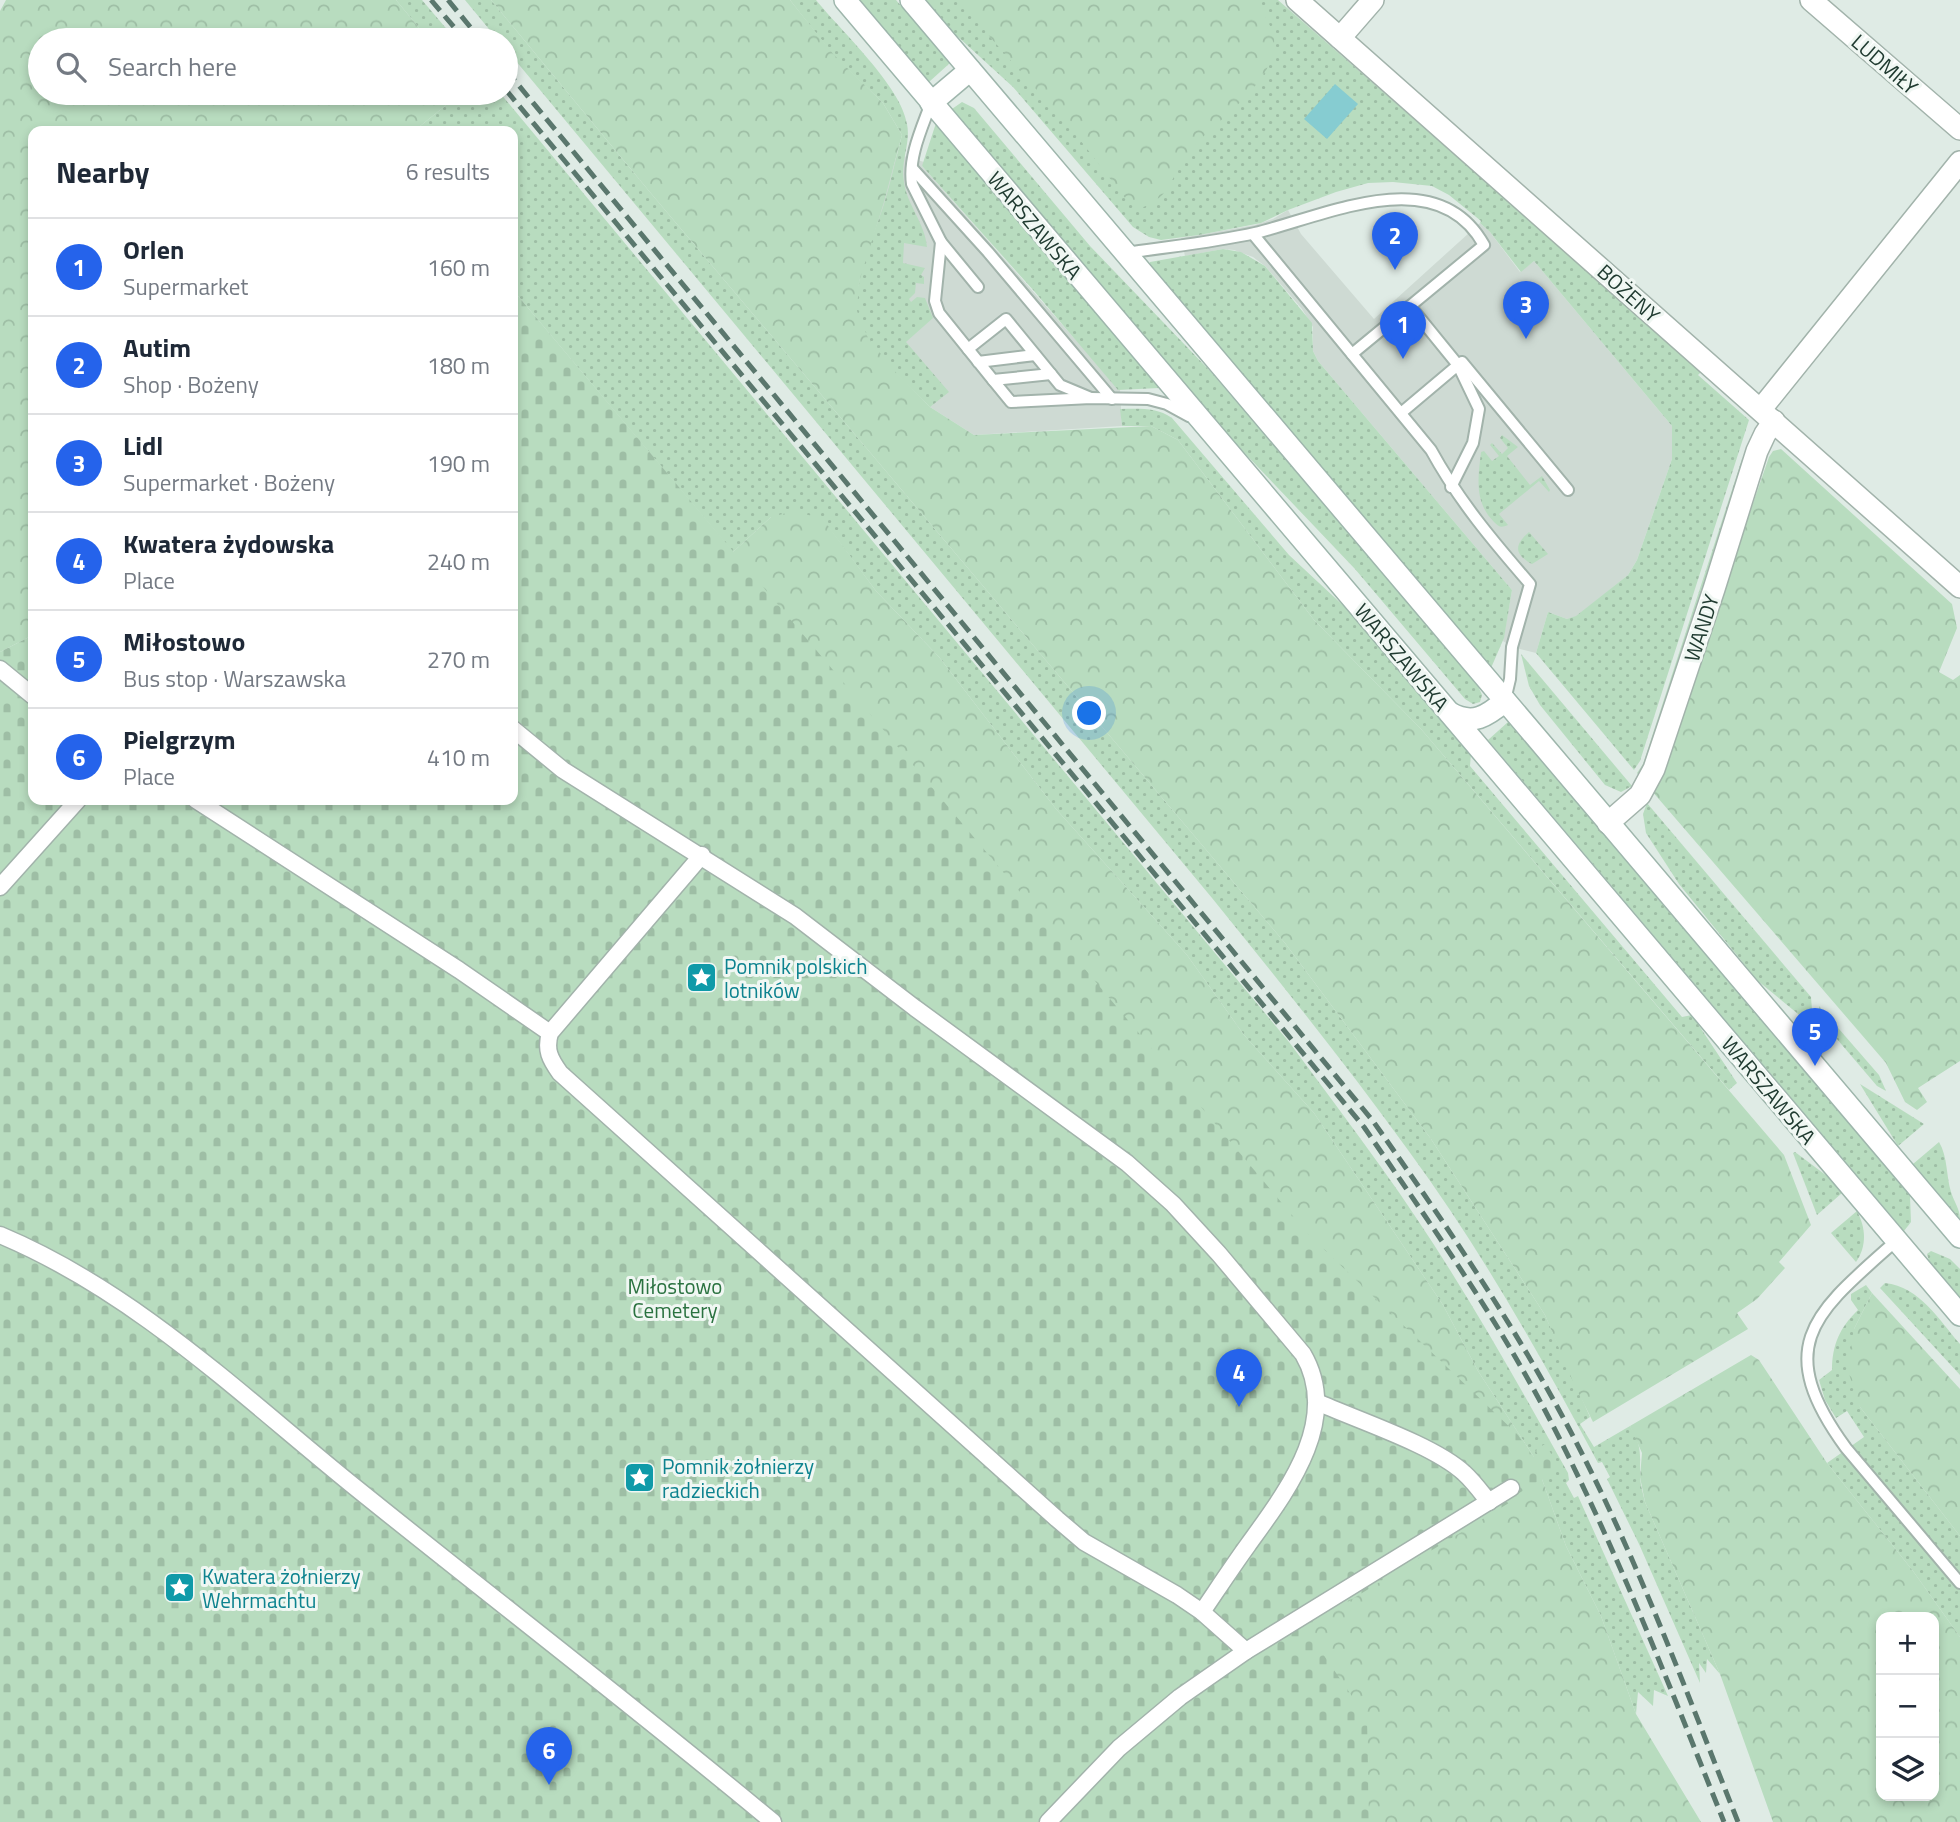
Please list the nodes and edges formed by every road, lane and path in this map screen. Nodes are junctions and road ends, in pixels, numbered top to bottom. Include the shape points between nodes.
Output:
1 (845, 0) edge
2 (911, 0) edge
3 (1297, 0) edge
4 (1373, 0) edge
5 (1811, 0) edge
6 (1340, 38) junction
7 (970, 70) junction
8 (932, 103) junction
9 (1960, 129) edge
10 (1960, 162) edge
11 (912, 167) junction
12 (1253, 234) junction
13 (941, 242) junction
14 (1117, 243) junction
15 (978, 287) dead end
16 (1410, 306) junction
17 (998, 310) dead end
18 (1006, 319) junction
19 (968, 349) junction
20 (1352, 354) junction
21 (1035, 355) junction
22 (978, 362) junction
23 (1458, 365) junction
24 (1051, 374) junction
25 (993, 380) junction
26 (1091, 398) junction
27 (1112, 399) junction
28 (1401, 413) junction
29 (1767, 415) junction
30 (1209, 429) junction
31 (1451, 487) junction
32 (1568, 490) dead end
33 (1960, 587) edge
34 (0, 669) edge
35 (28, 692) edge
36 (1505, 701) junction
37 (1450, 713) junction
38 (518, 733) edge
39 (74, 805) edge
40 (204, 805) edge
41 (1608, 823) junction
42 (702, 855) junction
43 (0, 887) edge
44 (550, 1033) junction
45 (0, 1235) edge
46 (1960, 1237) edge
47 (1897, 1240) junction
48 (1960, 1315) edge
49 (1317, 1402) junction
50 (1511, 1488) dead end
51 (1489, 1502) junction
52 (1960, 1583) edge
53 (1202, 1612) junction
54 (1246, 1651) junction
55 (773, 1822) edge
56 (1048, 1822) edge

1 - 8 main road, WARSZAWSKA
2 - 7 main road
3 - 6 main road, BOŻENY
4 - 6 main road
5 - 9 main road, LUDMIŁY
6 - 29 main road, BOŻENY
7 - 8 main road
7 - 14 main road
8 - 11 lane
8 - 30 main road, WARSZAWSKA
10 - 29 main road, WANDY
11 - 13 lane via 912,184
11 - 27 lane
12 - 14 lane via 1133,252
12 - 16 lane via 1359,205 1405,199 1450,208 1474,228 1484,244
12 - 20 lane
13 - 15 lane
13 - 19 lane via 935,301 939,313
14 - 36 main road
16 - 20 lane
16 - 23 lane
17 - 18 lane
18 - 19 lane
18 - 21 lane
19 - 22 lane
20 - 28 lane
21 - 22 lane
21 - 24 lane
22 - 25 lane
23 - 28 lane
23 - 31 lane via 1479,409 1473,443
23 - 32 lane via 1462,362
24 - 25 lane
24 - 26 lane via 1060,385
25 - 26 lane via 1011,402
26 - 27 lane
27 - 30 lane via 1158,401
28 - 31 lane via 1431,450
29 - 33 main road, BOŻENY
29 - 41 main road, WANDY via 1765,434 1654,769 1640,795
30 - 37 main road, WARSZAWSKA
31 - 36 lane via 1531,584 1512,647
34 - 35 street
36 - 37 main road via 1478,719
36 - 41 main road
37 - 47 main road, WARSZAWSKA
38 - 42 street via 563,770
39 - 43 street
40 - 44 street
41 - 46 main road
42 - 44 street
42 - 49 street via 795,916 1140,1174 1219,1254 1303,1354 1312,1371
44 - 53 street via 549,1056 560,1073 1033,1498 1084,1542
45 - 55 street via 84,1278 206,1363
47 - 48 main road, WARSZAWSKA
47 - 52 lane via 1822,1313 1808,1348 1808,1381 1846,1448
49 - 51 street via 1444,1460 1463,1472
49 - 53 street via 1305,1453 1289,1487
50 - 51 street
51 - 54 street
53 - 54 street
54 - 56 street via 1180,1697 1119,1748

